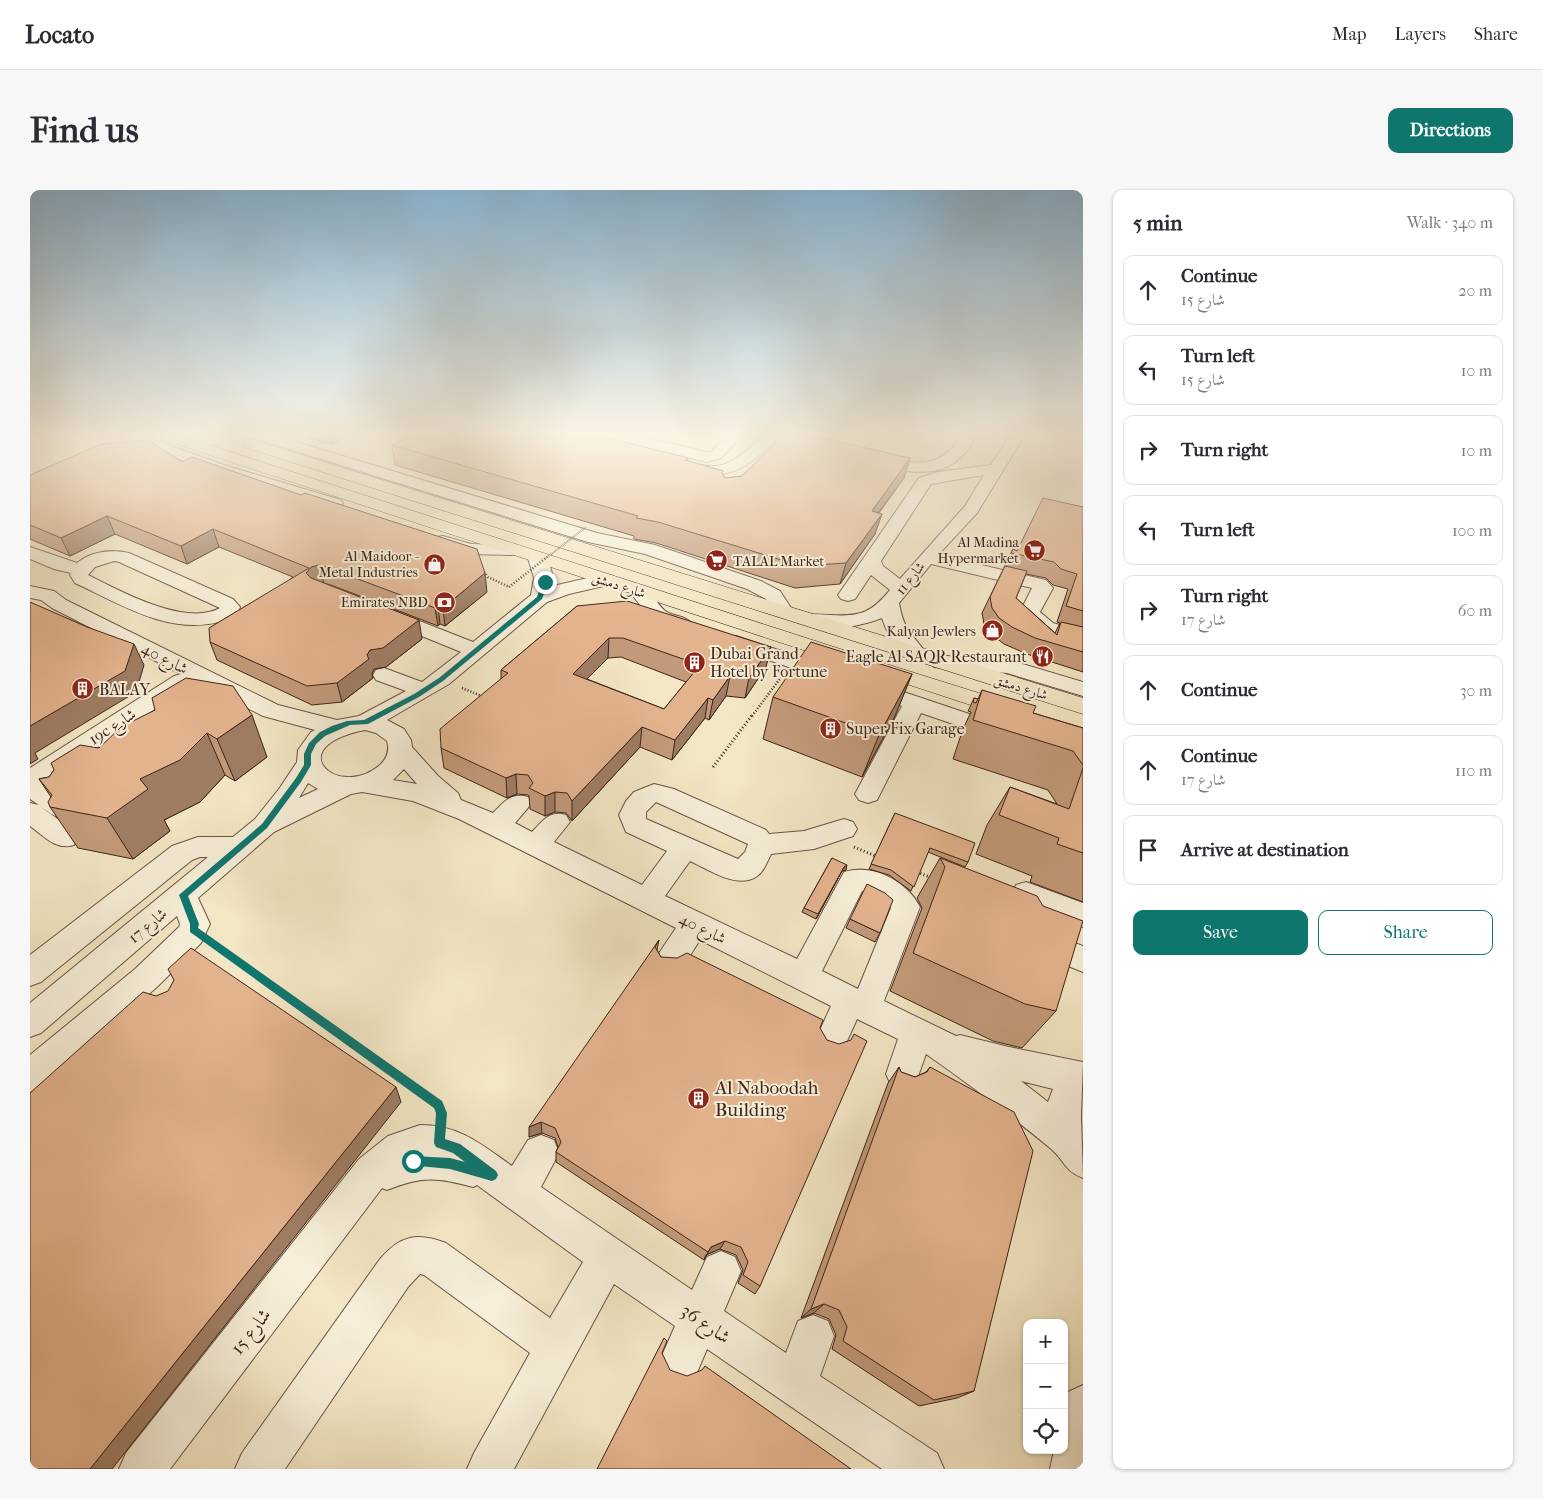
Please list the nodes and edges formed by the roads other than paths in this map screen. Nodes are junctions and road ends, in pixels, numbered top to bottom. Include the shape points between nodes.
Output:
1 (298, 493) edge
2 (338, 493) edge
3 (403, 493) edge
4 (445, 493) edge
5 (917, 493) edge
6 (982, 493) edge
7 (495, 508) junction
8 (461, 511) junction
9 (511, 550) junction
10 (614, 550) junction
11 (30, 552) edge
12 (929, 554) junction
13 (537, 558) junction
14 (872, 561) junction
15 (80, 569) junction
16 (606, 580) junction
17 (101, 587) junction
18 (638, 591) junction
19 (32, 593) edge
20 (848, 595) dead end
21 (895, 596) junction
22 (540, 598) junction
23 (62, 605) junction
24 (369, 608) edge
25 (810, 620) junction
26 (1083, 638) edge
27 (477, 651) junction
28 (915, 653) junction
29 (942, 662) junction
30 (194, 673) junction
31 (384, 674) dead end
32 (432, 685) junction
33 (1083, 688) edge
34 (915, 702) junction
35 (1083, 706) edge
36 (271, 710) junction
37 (1034, 717) edge
38 (365, 722) junction
39 (335, 727) junction
40 (1016, 736) edge
41 (400, 746) junction
42 (310, 754) junction
43 (30, 780) edge
44 (355, 784) junction
45 (30, 787) edge
46 (868, 794) dead end
47 (515, 802) dead end
48 (66, 811) edge
49 (30, 812) edge
50 (485, 820) junction
51 (553, 820) dead end
52 (264, 826) junction
53 (845, 836) road end
54 (65, 838) edge
55 (532, 843) junction
56 (762, 844) junction
57 (240, 847) junction
58 (684, 848) junction
59 (183, 895) junction
60 (647, 900) junction
61 (1025, 914) junction
62 (1083, 915) edge
63 (694, 924) junction
64 (1083, 924) edge
65 (1083, 952) edge
66 (1051, 957) edge
67 (1083, 959) edge
68 (670, 960) edge
69 (1083, 970) edge
70 (30, 973) edge
71 (803, 977) junction
72 (858, 1004) junction
73 (30, 1023) edge
74 (927, 1038) junction
75 (832, 1039) dead end
76 (903, 1074) edge
77 (30, 1076) edge
78 (1082, 1078) edge
79 (541, 1153) dead end
80 (1079, 1157) edge
81 (505, 1184) junction
82 (357, 1193) junction
83 (608, 1257) junction
84 (720, 1271) dead end
85 (699, 1319) junction
86 (813, 1336) dead end
87 (556, 1346) junction
88 (681, 1360) dead end
89 (796, 1385) junction
90 (1083, 1407) edge
91 (142, 1469) edge
92 (258, 1469) edge
93 (490, 1469) edge
94 (920, 1469) edge
95 (1073, 1469) edge

1 - 9 street via 464,548
2 - 9 main road, شارع دمشق
3 - 8 main road, شارع دمشق
4 - 7 street
5 - 14 street
6 - 12 street, شارع 11 via 971,509
7 - 8 main road
7 - 10 street via 594,538
8 - 10 main road, شارع دمشق
9 - 13 main road, شارع دمشق
10 - 25 main road, شارع دمشق
11 - 15 street
12 - 21 street, شارع 11
12 - 26 street via 1041,586 1043,590 1030,612 1036,621
13 - 16 main road, شارع دمشق
13 - 22 street via 545,582
14 - 20 street
14 - 21 street
15 - 17 street via 82,579
15 - 17 street via 99,558 123,557 230,606 229,611 215,618 166,616
16 - 18 main road, شارع دمشق
16 - 22 street via 563,588
17 - 23 street
18 - 34 street via 653,611 664,618
18 - 37 main road, شارع دمشق
19 - 23 street, شارع 40
21 - 25 street, شارع 11 via 883,611 859,620
21 - 28 street, شارع 11 via 893,623
22 - 27 street
23 - 30 street, شارع 40
24 - 27 street
25 - 28 main road, شارع دمشق
27 - 32 street
28 - 29 main road, شارع دمشق
29 - 33 street via 1009,667
29 - 35 main road, شارع دمشق
30 - 36 street, شارع 40
30 - 43 street, 19c شارع
31 - 32 street
32 - 38 street
32 - 41 street
34 - 40 street
34 - 46 street
36 - 39 street, شارع 40
36 - 42 street, شارع 40
38 - 39 street
38 - 41 street via 381,725 393,732
39 - 42 street via 322,734
41 - 44 street via 398,760 390,770 378,778
41 - 50 street, شارع 40 via 429,782
42 - 44 street via 312,773 321,780
42 - 52 street, شارع 17 via 288,795
44 - 50 street, شارع 40 via 417,793
44 - 52 street, شارع 17
45 - 48 street
47 - 50 street
49 - 54 street
50 - 55 street, شارع 40
51 - 55 street
52 - 57 street, شارع 17
53 - 56 street via 779,845
55 - 60 street, شارع 40
56 - 58 street via 752,865 745,870
56 - 58 street via 753,834 665,795 654,793 645,796 632,816 635,825
57 - 59 street, شارع 17
57 - 70 street via 198,847 182,853
58 - 60 street
59 - 73 street, شارع 17
59 - 77 street via 195,924 194,930 156,988
60 - 63 street, شارع 40
61 - 62 street
61 - 64 street
61 - 65 street
61 - 67 street
63 - 68 street
63 - 71 street, شارع 40
66 - 69 street
71 - 72 street, شارع 40
71 - 72 street via 854,880 862,879 899,896 906,907
72 - 74 street, شارع 40
72 - 75 street
74 - 76 street
74 - 78 street, شارع 40 via 1009,1063
74 - 80 street, شارع 40 via 1003,1088
78 - 80 street via 1070,1089 1064,1103 1064,1121
79 - 81 street
81 - 82 street, شارع 15 via 450,1163 413,1161 394,1167
81 - 82 street, شارع 15 via 456,1148 423,1142 378,1149
81 - 83 street, شارع 36
82 - 91 street, شارع 15
83 - 85 street, شارع 36
83 - 87 street
84 - 85 street
85 - 88 street
85 - 89 street, شارع 36
86 - 89 street
87 - 92 street via 432,1257 422,1253 410,1256 394,1274
87 - 93 street
89 - 94 street, شارع 36
90 - 95 street

